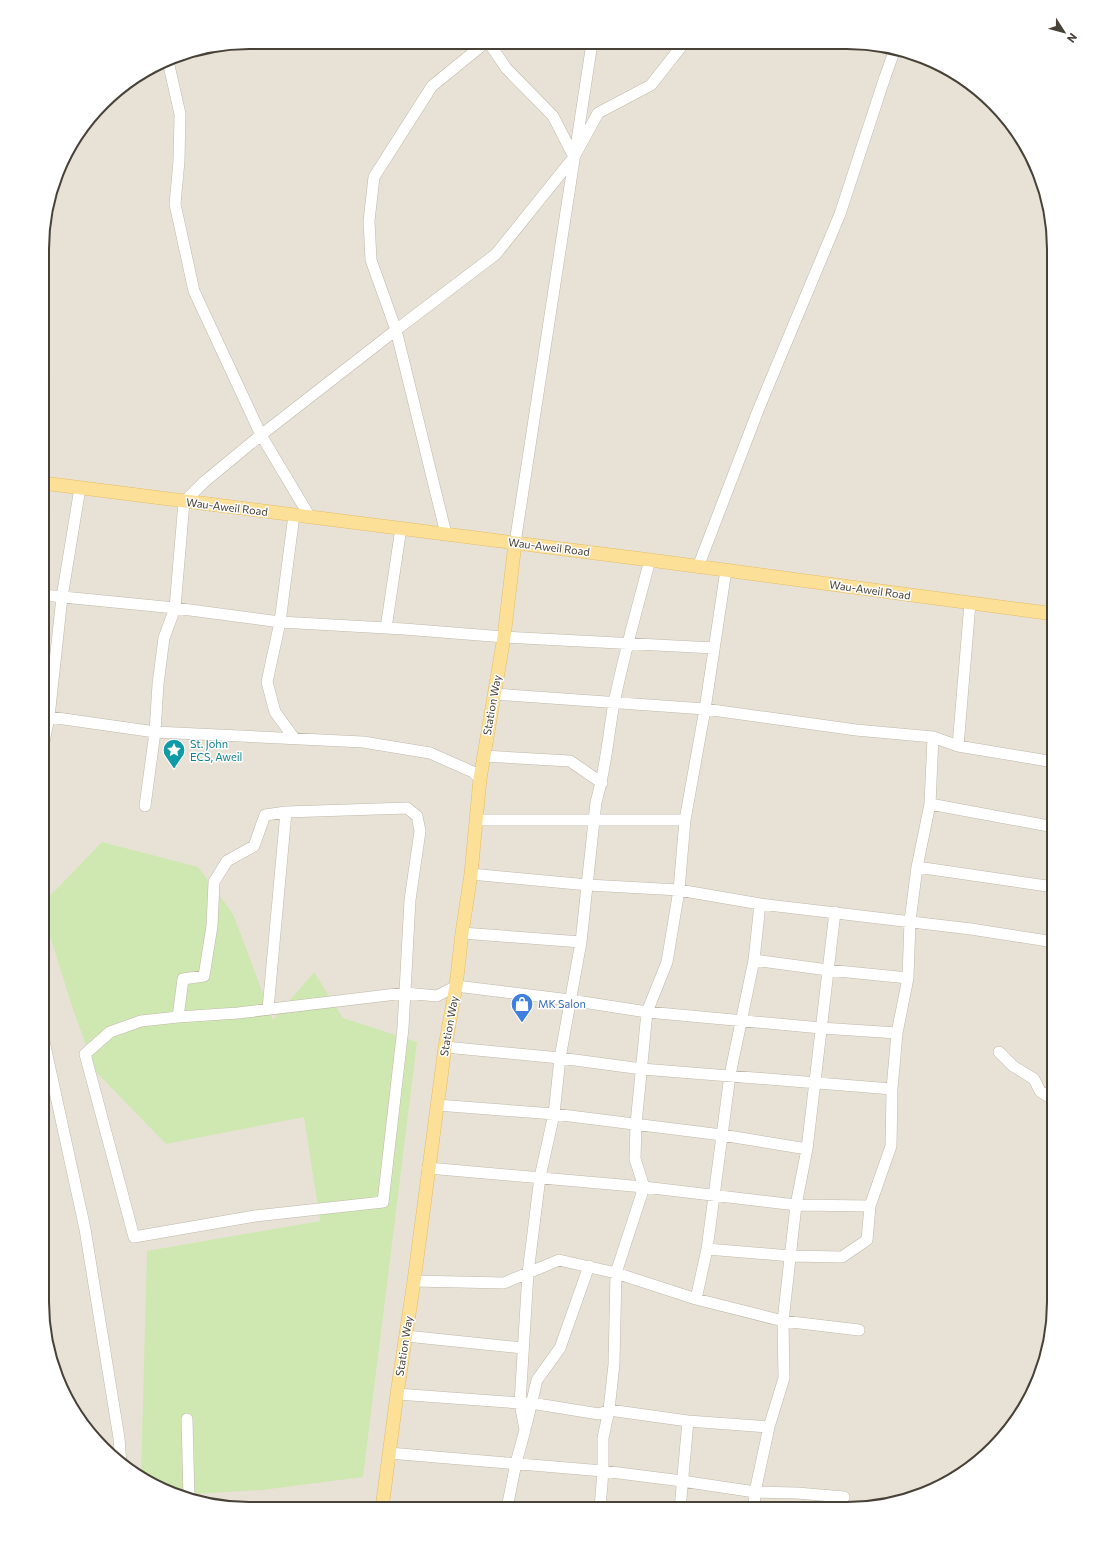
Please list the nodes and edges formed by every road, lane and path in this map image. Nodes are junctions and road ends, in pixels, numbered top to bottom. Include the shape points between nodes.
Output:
1 (478, 49) edge
2 (493, 49) edge
3 (591, 49) edge
4 (679, 49) edge
5 (893, 55) edge
6 (169, 65) edge
7 (574, 157) junction
8 (396, 330) junction
9 (261, 435) junction
10 (49, 484) edge
11 (80, 488) junction
12 (184, 502) junction
13 (294, 515) junction
14 (310, 517) junction
15 (401, 528) junction
16 (446, 534) junction
17 (515, 543) junction
18 (650, 560) junction
19 (698, 567) junction
20 (726, 570) junction
21 (49, 596) edge
22 (62, 597) junction
23 (970, 603) junction
24 (175, 608) junction
25 (1047, 613) edge
26 (280, 622) junction
27 (386, 628) junction
28 (504, 637) junction
29 (627, 644) junction
30 (714, 648) junction
31 (49, 694) edge
32 (494, 694) junction
33 (614, 703) junction
34 (705, 709) junction
35 (49, 717) edge
36 (155, 732) junction
37 (933, 737) junction
38 (294, 738) junction
39 (958, 746) junction
40 (484, 756) junction
41 (1047, 761) edge
42 (480, 779) junction
43 (602, 783) junction
44 (930, 804) junction
45 (146, 806) dead end
46 (286, 812) junction
47 (476, 820) junction
48 (594, 820) junction
49 (685, 820) junction
50 (1047, 826) edge
51 (917, 867) junction
52 (471, 874) junction
53 (588, 885) junction
54 (1047, 885) edge
55 (679, 890) junction
56 (760, 904) junction
57 (835, 912) junction
58 (910, 922) junction
59 (462, 933) junction
60 (1047, 941) edge
61 (581, 942) junction
62 (754, 960) junction
63 (828, 970) junction
64 (908, 978) junction
65 (456, 986) junction
66 (405, 993) junction
67 (570, 1000) junction
68 (268, 1009) junction
69 (647, 1012) junction
70 (178, 1017) junction
71 (740, 1021) junction
72 (821, 1028) junction
73 (897, 1034) junction
74 (445, 1047) junction
75 (999, 1052) dead end
76 (560, 1058) junction
77 (49, 1064) edge
78 (642, 1069) junction
79 (730, 1075) junction
80 (815, 1084) junction
81 (892, 1089) junction
82 (1047, 1096) edge
83 (438, 1105) junction
84 (554, 1114) junction
85 (636, 1124) junction
86 (722, 1135) junction
87 (807, 1148) junction
88 (428, 1168) junction
89 (540, 1177) junction
90 (644, 1187) junction
91 (714, 1195) junction
92 (796, 1205) junction
93 (870, 1206) junction
94 (707, 1249) junction
95 (791, 1256) junction
96 (589, 1266) junction
97 (528, 1273) junction
98 (616, 1273) junction
99 (414, 1281) junction
100 (696, 1299) junction
101 (783, 1321) junction
102 (859, 1330) dead end
103 (406, 1336) junction
104 (522, 1348) junction
105 (396, 1394) junction
106 (520, 1403) junction
107 (531, 1403) junction
108 (609, 1410) junction
109 (188, 1419) dead end
110 (688, 1421) junction
111 (769, 1427) junction
112 (525, 1430) junction
113 (388, 1453) junction
114 (121, 1455) edge
115 (516, 1463) junction
116 (603, 1471) junction
117 (682, 1481) junction
118 (755, 1492) junction
119 (189, 1493) edge
120 (844, 1497) dead end
121 (383, 1502) edge
122 (508, 1502) edge
123 (600, 1502) edge
124 (680, 1502) edge
125 (754, 1502) edge

1 - 8 street via 432,86 374,177 369,222 371,260
2 - 7 street via 506,68 553,116
3 - 7 street
4 - 7 street via 650,85 598,113
5 - 19 street via 840,214 759,408
6 - 9 street via 180,114 175,204 194,290
7 - 8 street via 496,254
7 - 17 street
8 - 9 street
8 - 16 street
9 - 12 street
9 - 14 street
10 - 11 main road, Wau-Aweil Road
11 - 12 main road, Wau-Aweil Road
11 - 22 street
12 - 13 main road, Wau-Aweil Road
12 - 24 street
13 - 14 main road, Wau-Aweil Road
13 - 26 street
14 - 15 main road, Wau-Aweil Road
15 - 16 main road, Wau-Aweil Road
15 - 27 street
16 - 17 main road, Wau-Aweil Road
17 - 18 main road, Wau-Aweil Road
17 - 28 main road, Station Way
18 - 19 main road, Wau-Aweil Road
18 - 29 street
19 - 20 main road, Wau-Aweil Road
20 - 23 main road, Wau-Aweil Road
20 - 30 street
21 - 22 street
22 - 24 street
22 - 31 street
23 - 25 main road, Wau-Aweil Road
23 - 39 street
24 - 26 street
24 - 36 street via 164,638
26 - 27 street
26 - 38 street via 267,682 275,712
27 - 28 street
28 - 29 street
28 - 32 main road, Station Way
29 - 30 street
29 - 33 street
30 - 34 street
32 - 33 street
32 - 40 main road, Station Way
33 - 34 street
33 - 43 street
34 - 37 street via 856,730
34 - 49 street
35 - 36 street
36 - 38 street
36 - 45 street
37 - 39 street
37 - 44 street
38 - 42 street via 363,742 430,753 473,772
39 - 41 street
40 - 42 main road, Station Way
40 - 43 street via 570,761
42 - 47 main road, Station Way
43 - 48 street
44 - 50 street
44 - 51 street
46 - 66 street via 407,808 417,816 420,831 410,900
46 - 68 street
46 - 70 street via 265,815 254,846 227,861 214,882 212,926 204,976 183,979
47 - 48 street
47 - 52 main road, Station Way
48 - 49 street
48 - 53 street
49 - 55 street
51 - 54 street
51 - 58 street
52 - 53 street
52 - 59 main road, Station Way
53 - 55 street
53 - 61 street
55 - 56 street
55 - 69 street via 667,962
56 - 57 street
56 - 62 street
57 - 58 street
57 - 63 street
58 - 60 street via 971,928
58 - 64 street
59 - 61 street
59 - 65 main road, Station Way
61 - 67 street
62 - 63 street
62 - 71 street
63 - 64 street
63 - 72 street
64 - 73 street
65 - 66 street via 437,996
65 - 67 street
65 - 74 main road, Station Way
66 - 68 street
66 - 70 street via 383,1202 255,1216 134,1237 85,1054 110,1032 141,1021
67 - 69 street
67 - 76 street
68 - 70 street
69 - 71 street
69 - 78 street
71 - 72 street
71 - 79 street
72 - 73 street
72 - 80 street
73 - 81 street
74 - 76 street
74 - 83 main road, Station Way
75 - 82 street via 1013,1066 1034,1079 1040,1092
76 - 78 street
76 - 84 street
77 - 114 street via 85,1228
78 - 79 street
78 - 85 street
79 - 80 street
79 - 86 street
80 - 81 street
80 - 87 street
81 - 93 street via 891,1146
83 - 84 street
83 - 88 main road, Station Way
84 - 85 street
84 - 89 street
85 - 86 street
85 - 90 street via 636,1159
86 - 87 street
86 - 91 street
87 - 92 street
88 - 89 street
88 - 99 main road, Station Way
89 - 90 street
89 - 97 street
90 - 91 street
90 - 98 street
91 - 92 street
91 - 94 street
92 - 93 street
92 - 95 street
93 - 95 street via 867,1240 842,1257
94 - 95 street
94 - 100 street
95 - 101 street
96 - 97 street via 559,1260
96 - 98 street
96 - 107 street via 560,1348 537,1380
97 - 99 street via 504,1283
97 - 104 street
98 - 100 street
98 - 108 street via 614,1364
99 - 103 main road, Station Way
100 - 101 street
101 - 102 street
101 - 111 street via 784,1378
103 - 104 street
103 - 105 main road, Station Way
104 - 106 street
105 - 106 street
105 - 113 main road, Station Way
106 - 107 street
106 - 112 street
107 - 108 street via 599,1414
107 - 112 street
108 - 110 street
108 - 116 street via 603,1438
109 - 119 street
110 - 111 street
110 - 117 street
111 - 118 street
112 - 115 street
113 - 115 street
113 - 121 main road, Station Way
115 - 116 street
115 - 122 street
116 - 117 street
116 - 123 street
117 - 118 street
117 - 124 street
118 - 120 street
118 - 125 street

